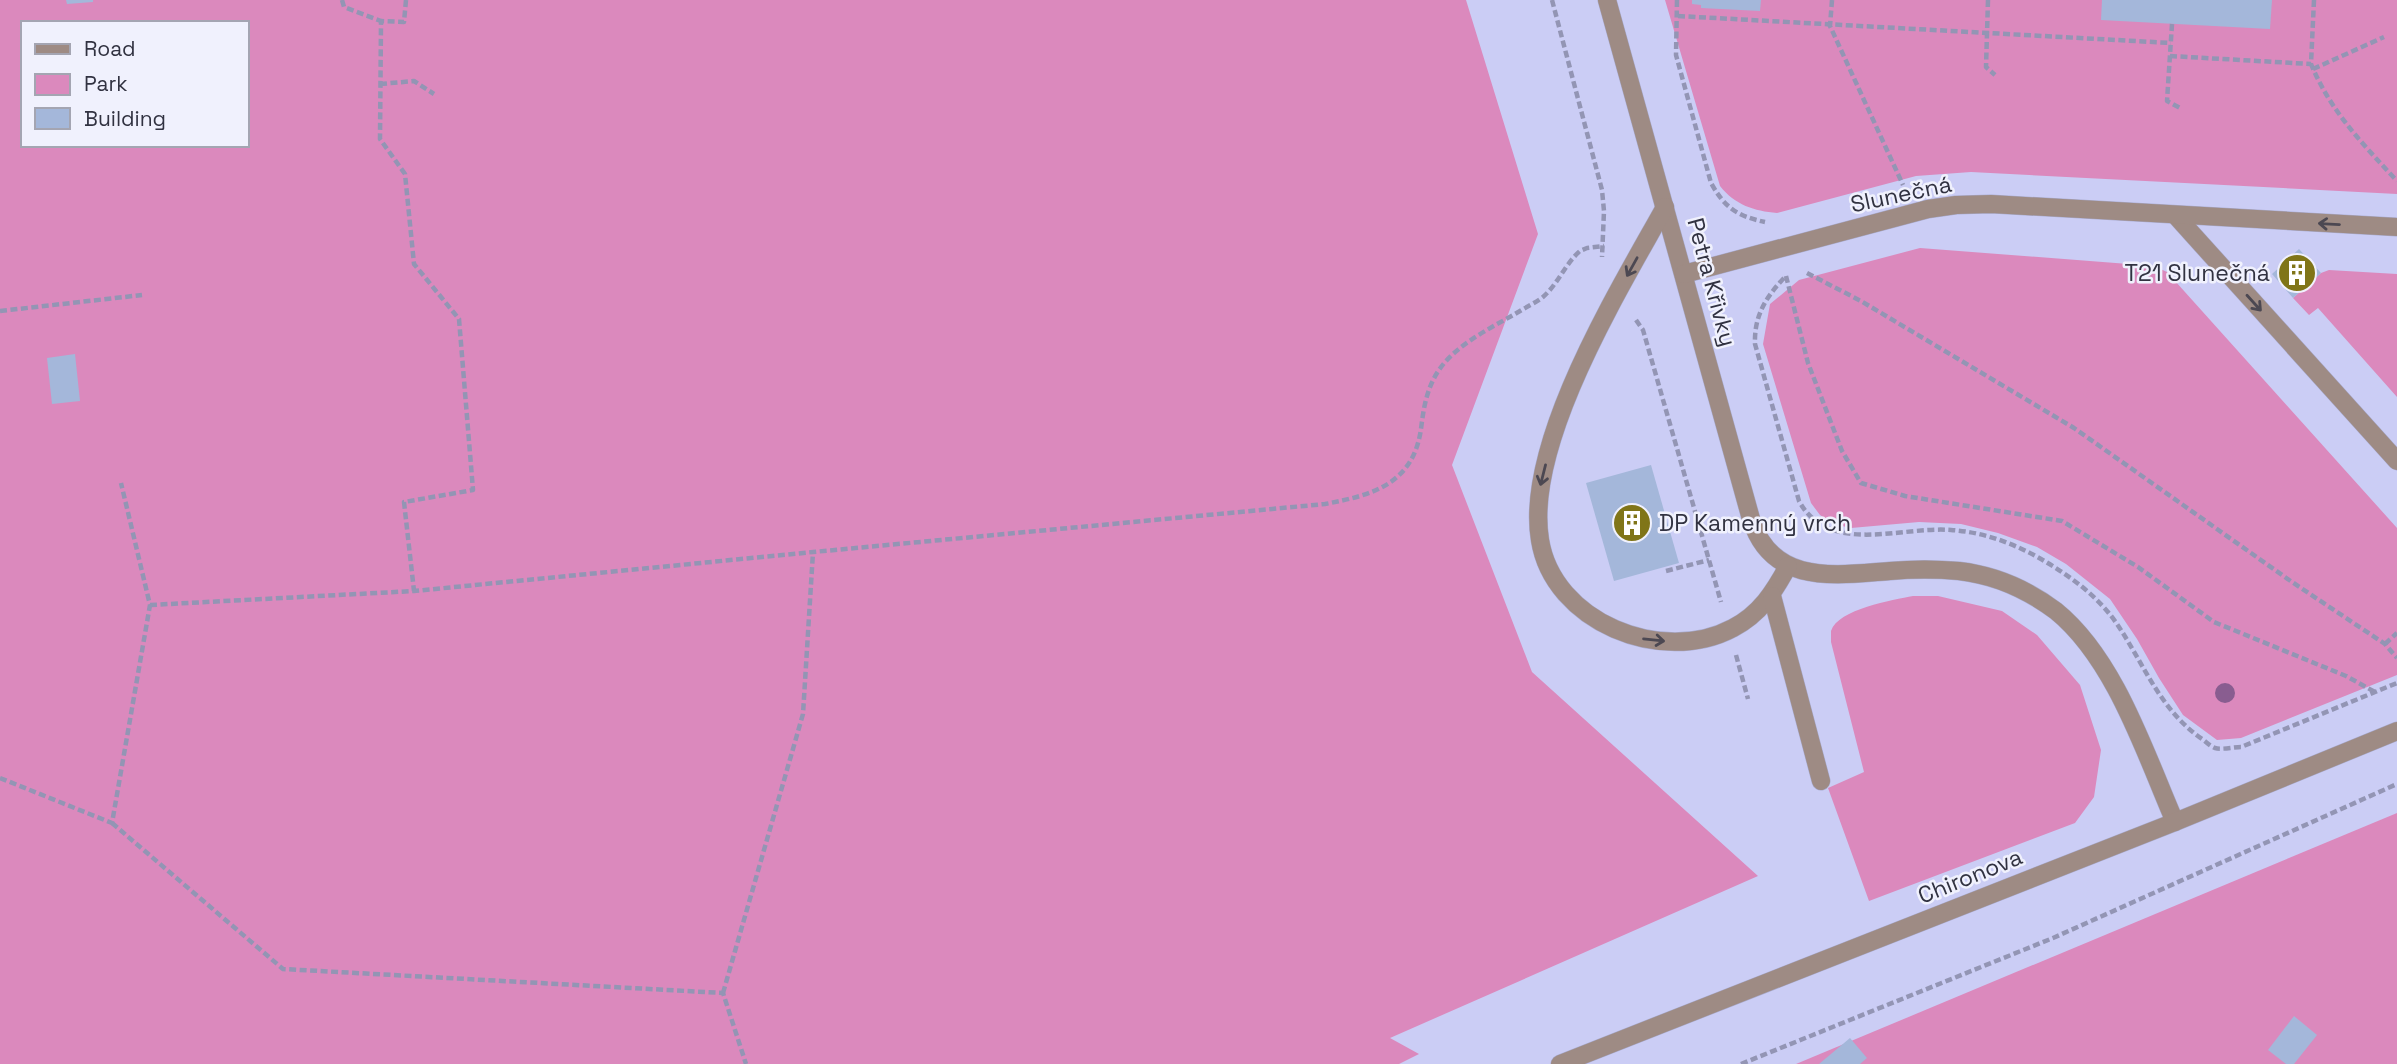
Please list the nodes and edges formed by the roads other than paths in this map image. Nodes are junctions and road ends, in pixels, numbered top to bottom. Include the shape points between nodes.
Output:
1 (1607, 0) edge
2 (1665, 207) junction
3 (2176, 216) junction
4 (2397, 227) edge
5 (1684, 274) junction
6 (2397, 461) edge
7 (1788, 566) junction
8 (1772, 596) junction
9 (2397, 731) edge
10 (1821, 781) dead end
11 (2175, 822) junction
12 (1560, 1064) edge

1 - 2 street, Petra Křivky
2 - 5 street, Petra Křivky
2 -> 8 street via 1576,377 1552,440 1538,492 1540,540 1551,572 1570,599 1601,624 1639,638 1681,642 1729,630
4 -> 3 street, Slunečná
3 - 5 street, Slunečná via 1956,205
3 -> 6 street
5 - 7 street, Petra Křivky via 1755,530 1773,555
7 - 8 street
7 - 11 street via 1828,575 1958,571 2005,583 2039,600 2070,623 2098,657
8 - 10 street
9 - 11 street, Chironova
11 - 12 street, Chironova

